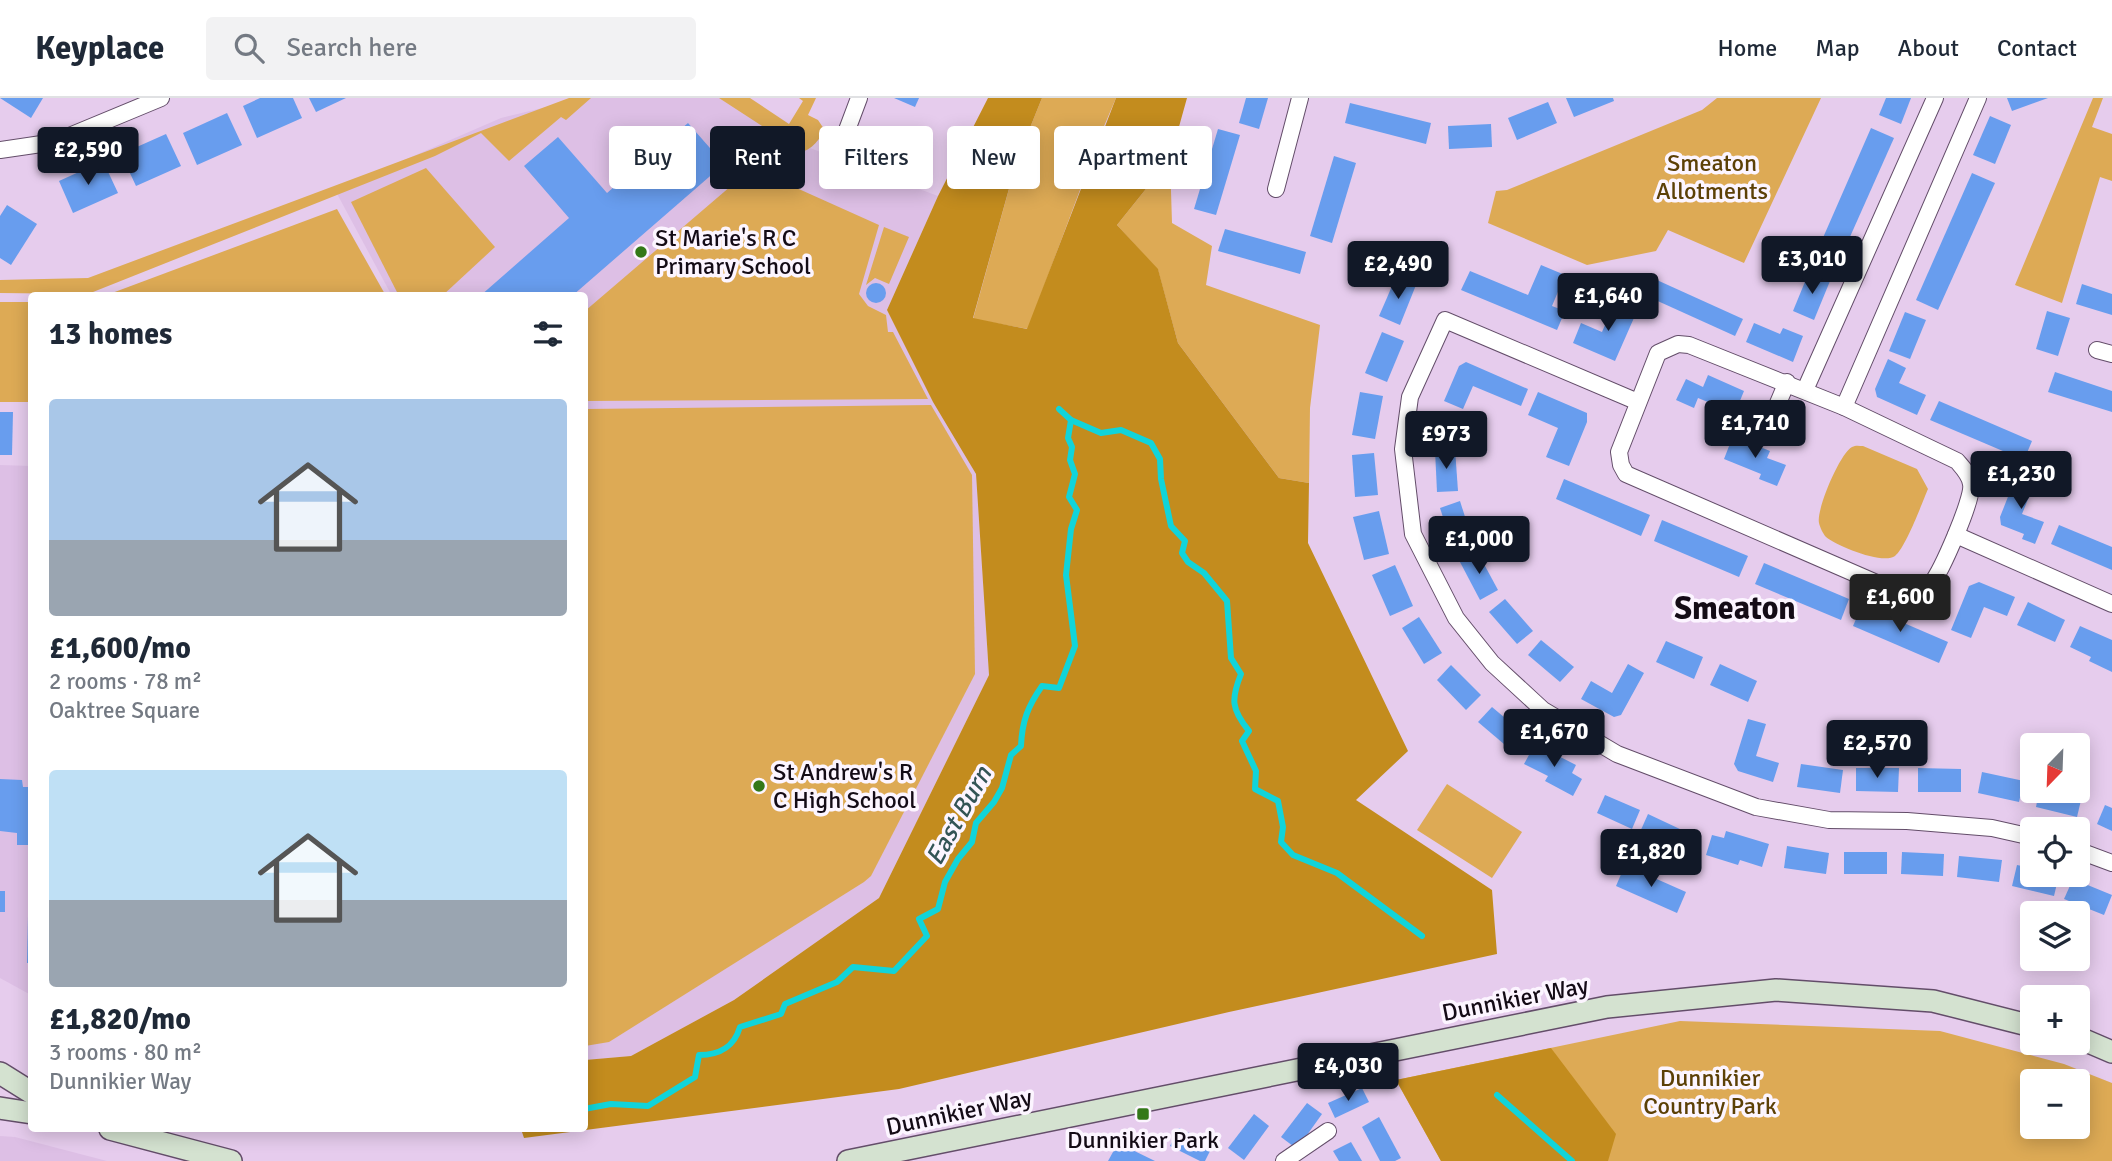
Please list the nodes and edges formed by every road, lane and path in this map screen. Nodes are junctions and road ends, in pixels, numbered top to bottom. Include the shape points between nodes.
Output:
1 (162, 98) edge
2 (859, 98) edge
3 (1300, 98) edge
4 (1936, 98) edge
5 (1978, 98) edge
6 (848, 126) edge
7 (0, 150) edge
8 (1276, 190) dead end
9 (1787, 382) junction
10 (1805, 390) junction
11 (1638, 402) junction
12 (1844, 407) junction
13 (1767, 429) dead end
14 (1956, 535) junction
15 (2112, 604) edge
16 (2020, 835) edge
17 (2090, 855) edge
18 (2112, 863) edge
19 (2020, 1023) edge
20 (2090, 1043) edge
21 (2112, 1052) edge
22 (0, 1073) edge
23 (28, 1090) edge
24 (0, 1108) edge
25 (28, 1112) edge
26 (1328, 1131) dead end
27 (121, 1132) edge
28 (871, 1159) edge
29 (231, 1161) edge
30 (848, 1161) edge
31 (1284, 1161) edge

1 - 7 street via 55,142
2 - 6 street
3 - 8 street
4 - 10 street
5 - 12 street
9 - 10 street
9 - 11 street via 1678,344 1658,353
9 - 13 street
10 - 12 street
11 - 14 street via 1619,452 1626,474 1895,592 1911,593 1931,584
11 - 16 street via 1445,320 1410,397 1403,449 1413,534 1457,618 1492,663 1543,710 1617,754 1755,807 1829,820 1908,821
12 - 14 street via 1965,469 1971,491
14 - 15 street
17 - 18 street
19 - 28 main road, Dunnikier Way via 1933,1001 1776,990 1607,1007
20 - 21 main road
22 - 23 main road
24 - 25 main road
26 - 31 street
27 - 29 main road
28 - 30 main road, Dunnikier Way

